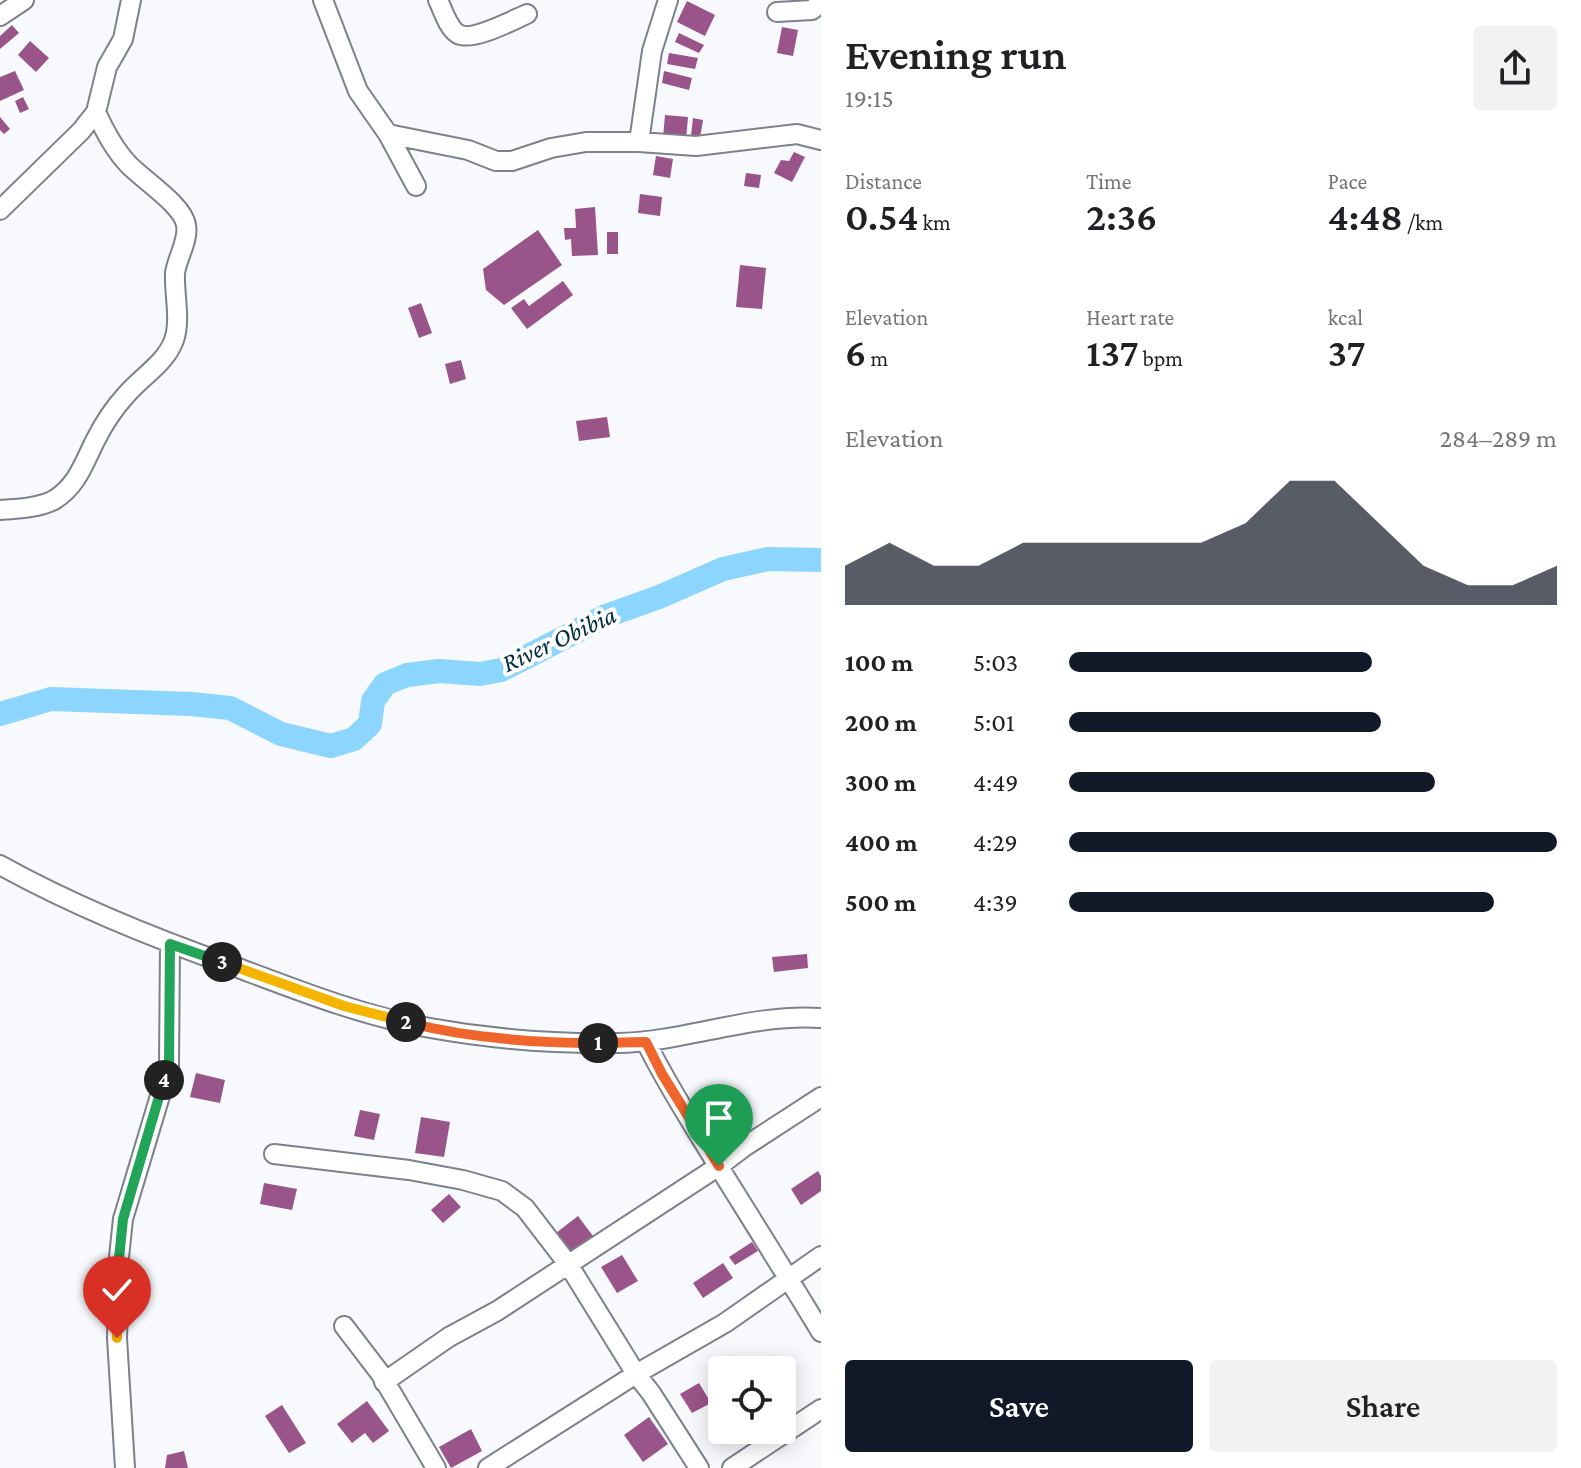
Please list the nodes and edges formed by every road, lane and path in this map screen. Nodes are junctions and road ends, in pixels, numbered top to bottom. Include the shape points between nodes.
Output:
1 (24, 0) edge
2 (131, 0) edge
3 (325, 0) edge
4 (438, 0) edge
5 (668, 0) edge
6 (821, 2) edge
7 (777, 12) dead end
8 (527, 14) dead end
9 (0, 16) edge
10 (96, 112) junction
11 (388, 134) junction
12 (821, 140) edge
13 (639, 142) junction
14 (416, 186) dead end
15 (0, 210) edge
16 (0, 510) edge
17 (0, 865) edge
18 (170, 944) junction
19 (821, 1018) edge
20 (646, 1042) junction
21 (821, 1097) edge
22 (274, 1154) dead end
23 (719, 1166) junction
24 (821, 1256) edge
25 (568, 1264) junction
26 (791, 1278) junction
27 (344, 1326) dead end
28 (821, 1332) edge
29 (636, 1374) junction
30 (384, 1382) junction
31 (821, 1409) edge
32 (125, 1468) edge
33 (436, 1468) edge
34 (488, 1468) edge
35 (699, 1468) edge
36 (732, 1468) edge

1 - 9 street
2 - 10 street
3 - 11 street via 358,91
4 - 8 street via 458,34 470,37
5 - 13 street via 652,51
6 - 7 street via 812,10
10 - 15 street
10 - 16 street via 127,164 186,222 175,273 174,339 163,359 122,399 73,483 53,501
11 - 13 street via 496,161 586,142
11 - 14 street
12 - 13 street via 797,134 696,146
17 - 18 street via 55,896
18 - 20 street via 344,1006 429,1028 552,1043
18 - 32 street via 169,1066 123,1219 119,1257 117,1338
19 - 20 street via 766,1019
20 - 23 street
21 - 23 street
22 - 25 street via 409,1170 502,1191 525,1208
23 - 25 street
23 - 26 street
24 - 26 street
25 - 29 street
25 - 30 street
26 - 28 street
26 - 29 street
27 - 30 street
29 - 34 street
29 - 35 street
30 - 33 street
31 - 36 street

